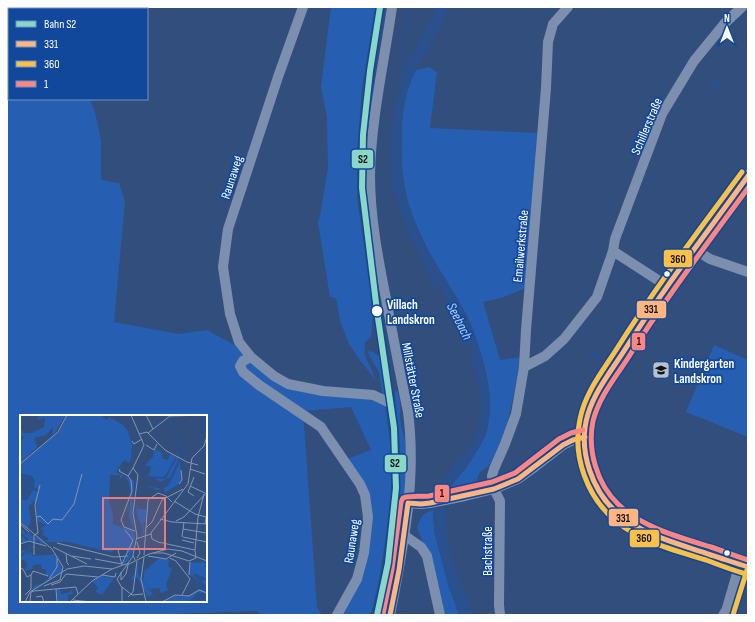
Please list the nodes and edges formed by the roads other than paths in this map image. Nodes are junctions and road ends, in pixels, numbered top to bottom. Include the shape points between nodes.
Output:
1 (303, 7) edge
2 (392, 7) edge
3 (568, 7) edge
4 (742, 7) edge
5 (748, 176) edge
6 (694, 249) junction
7 (613, 251) junction
8 (748, 272) edge
9 (667, 286) junction
10 (251, 357) junction
11 (524, 366) junction
12 (388, 402) dead end
13 (585, 437) junction
14 (494, 489) junction
15 (408, 503) junction
16 (404, 535) junction
17 (745, 566) edge
18 (727, 613) edge
19 (337, 615) edge
20 (390, 615) edge
21 (440, 615) edge
22 (500, 615) edge

1 - 10 street, Raunaweg via 228,229 223,267 230,314 239,342
2 - 15 street, Millstätter Straße via 372,144 371,204 380,270 408,412 411,463
3 - 11 street, Emailwerkstraße via 552,24 548,42
4 - 7 street, Schillerstraße via 725,23 694,61 662,114 615,239
5 - 6 main road
6 - 8 street via 710,259
6 - 9 main road
7 - 9 street
7 - 11 street, Schillerstraße via 593,303 564,339 545,356
9 - 13 main road via 595,397 589,410
10 - 12 street, Raunaweg via 288,384 323,391 374,395
10 - 19 street, Raunaweg via 240,366 243,372 259,386 321,427 365,495 368,517 364,553 357,579
11 - 14 street, Emailwerkstraße via 516,414 492,476
13 - 14 street via 563,445 518,479
13 - 17 main road via 594,482 613,509 628,522 672,541
14 - 15 street via 430,503
14 - 22 street, Bachstraße via 500,501
15 - 16 street, Millstätter Straße
16 - 20 street, Millstätter Straße
16 - 21 street via 421,547 427,556
17 - 18 main road

